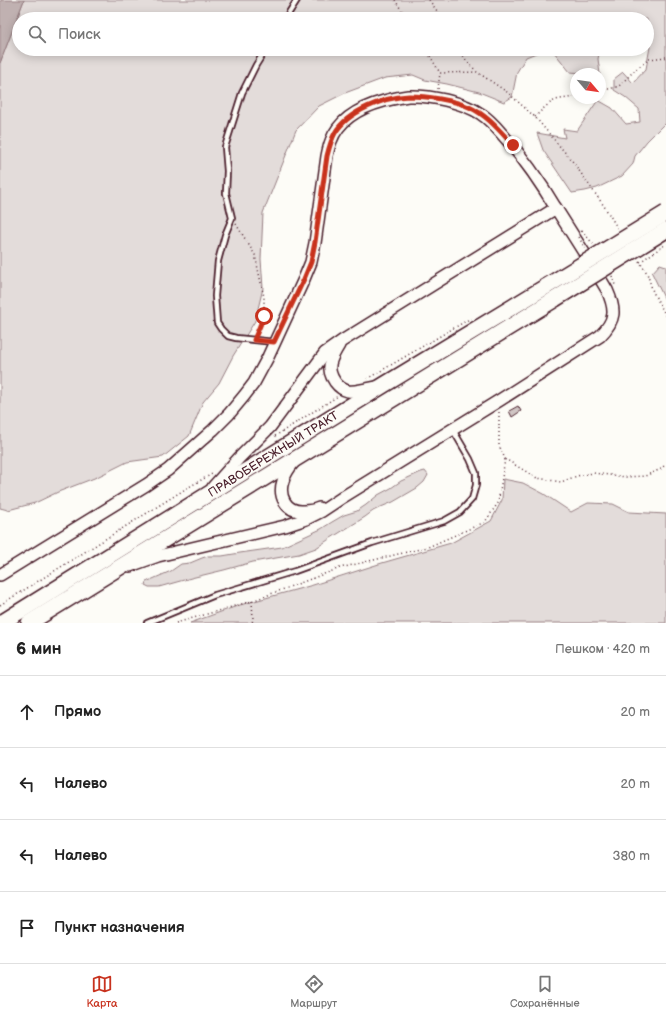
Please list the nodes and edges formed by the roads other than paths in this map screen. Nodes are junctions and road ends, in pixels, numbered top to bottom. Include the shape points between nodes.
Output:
1 (297, 0) edge
2 (289, 12) edge
3 (262, 56) edge
4 (556, 208) junction
5 (666, 213) edge
6 (666, 230) edge
7 (551, 293) junction
8 (342, 341) junction
9 (274, 342) junction
10 (384, 385) junction
11 (452, 429) junction
12 (301, 456) junction
13 (206, 495) junction
14 (343, 497) junction
15 (0, 575) edge
16 (100, 579) junction
17 (1, 623) edge
18 (29, 623) edge
19 (147, 623) edge

1 - 2 lane
3 - 9 lane via 242,93 225,147 226,193 232,218 218,261 215,296 217,322 228,336
4 - 8 street
4 - 9 street via 513,145 482,114 469,107 436,98 408,96 364,108 343,123 330,142 311,262
4 - 11 street via 611,299 614,310 608,328 600,336
5 - 7 highway, bridge
6 - 7 highway, bridge
7 - 10 highway, ПРАВОБЕРЕЖНЫЙ ТРАКТ
7 - 12 highway, ПРАВОБЕРЕЖНЫЙ ТРАКТ
8 - 10 street via 329,366 331,376 338,386 348,391
8 - 13 street via 325,353 270,427
9 - 15 street via 254,383 244,396 213,430 168,470
10 - 13 highway, ПРАВОБЕРЕЖНЫЙ ТРАКТ
11 - 14 street
11 - 19 lane via 476,473 472,499 460,512 444,521 215,595
12 - 14 street via 288,468 282,481 281,493 290,509 298,512 313,511
12 - 16 highway, ПРАВОБЕРЕЖНЫЙ ТРАКТ
13 - 17 highway, ПРАВОБЕРЕЖНЫЙ ТРАКТ
14 - 16 street via 306,519 158,556
16 - 18 highway, ПРАВОБЕРЕЖНЫЙ ТРАКТ

